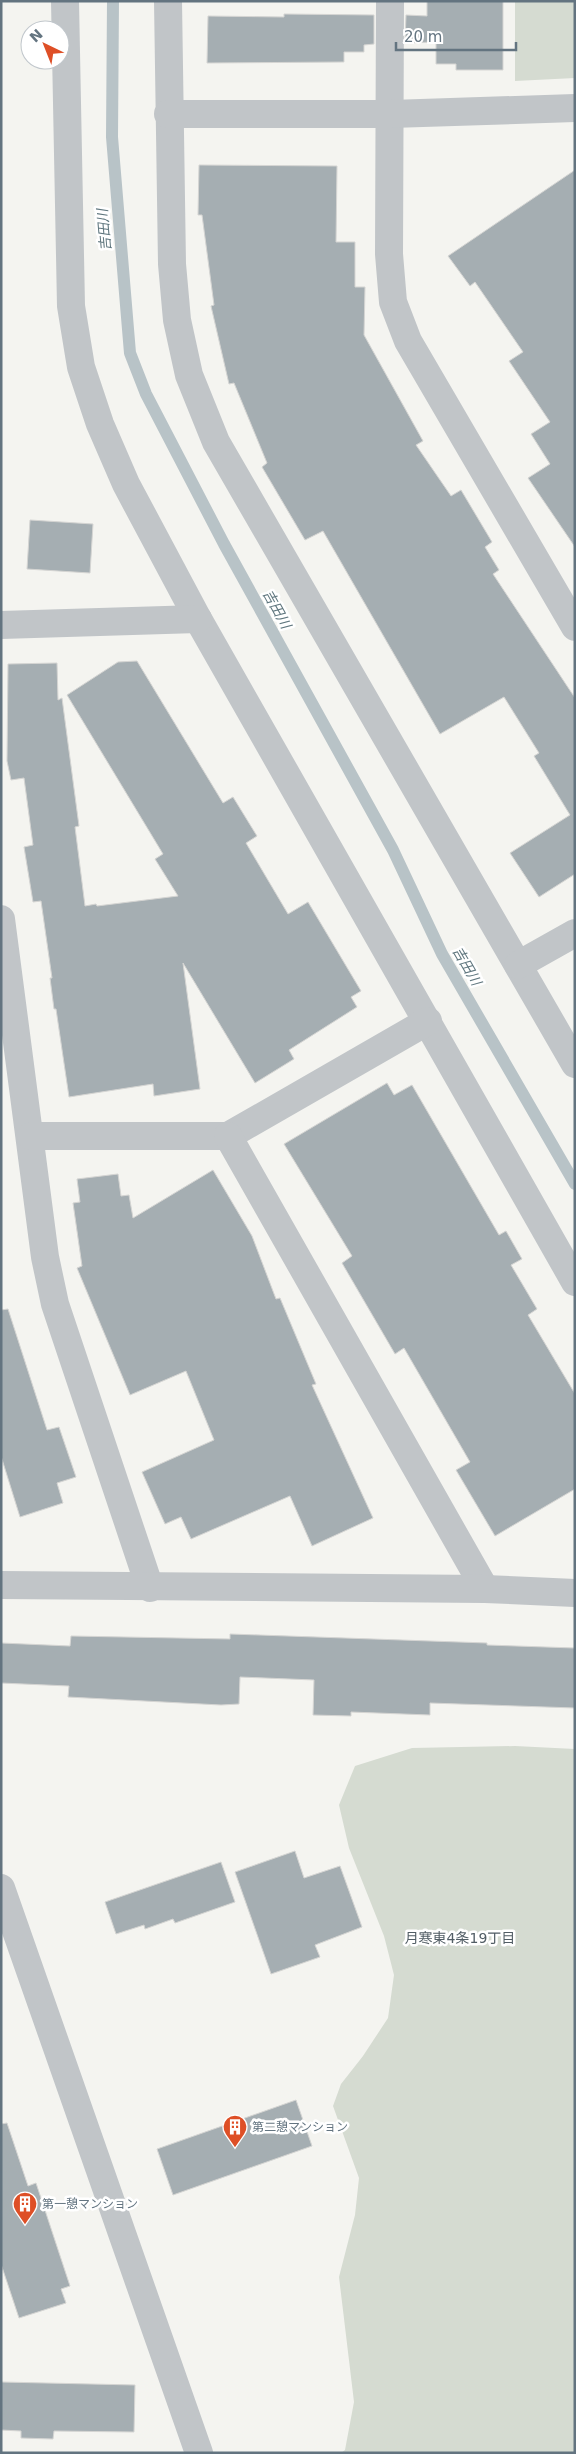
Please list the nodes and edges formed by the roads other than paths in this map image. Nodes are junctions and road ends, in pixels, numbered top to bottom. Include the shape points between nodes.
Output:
1 (65, 1) edge
2 (168, 1) edge
3 (390, 1) edge
4 (575, 108) edge
5 (168, 114) junction
6 (391, 114) junction
7 (198, 619) junction
8 (1, 625) edge
9 (575, 627) edge
10 (1, 919) edge
11 (575, 933) edge
12 (518, 965) junction
13 (428, 1021) junction
14 (575, 1064) edge
15 (31, 1136) junction
16 (228, 1136) junction
17 (575, 1282) edge
18 (1, 1585) edge
19 (150, 1588) junction
20 (485, 1589) junction
21 (575, 1594) edge
22 (1, 1888) edge
23 (199, 2453) edge

1 - 7 street via 71,306 81,367 100,424 126,484
2 - 5 street
3 - 6 street
4 - 6 street
5 - 6 street
5 - 12 street via 172,264 177,320 189,375 216,442
6 - 9 street via 389,254 393,302 408,341
7 - 8 street
7 - 13 street
10 - 15 street
11 - 12 street
12 - 14 street
13 - 16 street
13 - 17 street
15 - 16 street
15 - 19 street via 45,1257 55,1304
16 - 20 street
18 - 19 street
19 - 20 street
20 - 21 street
22 - 23 street

